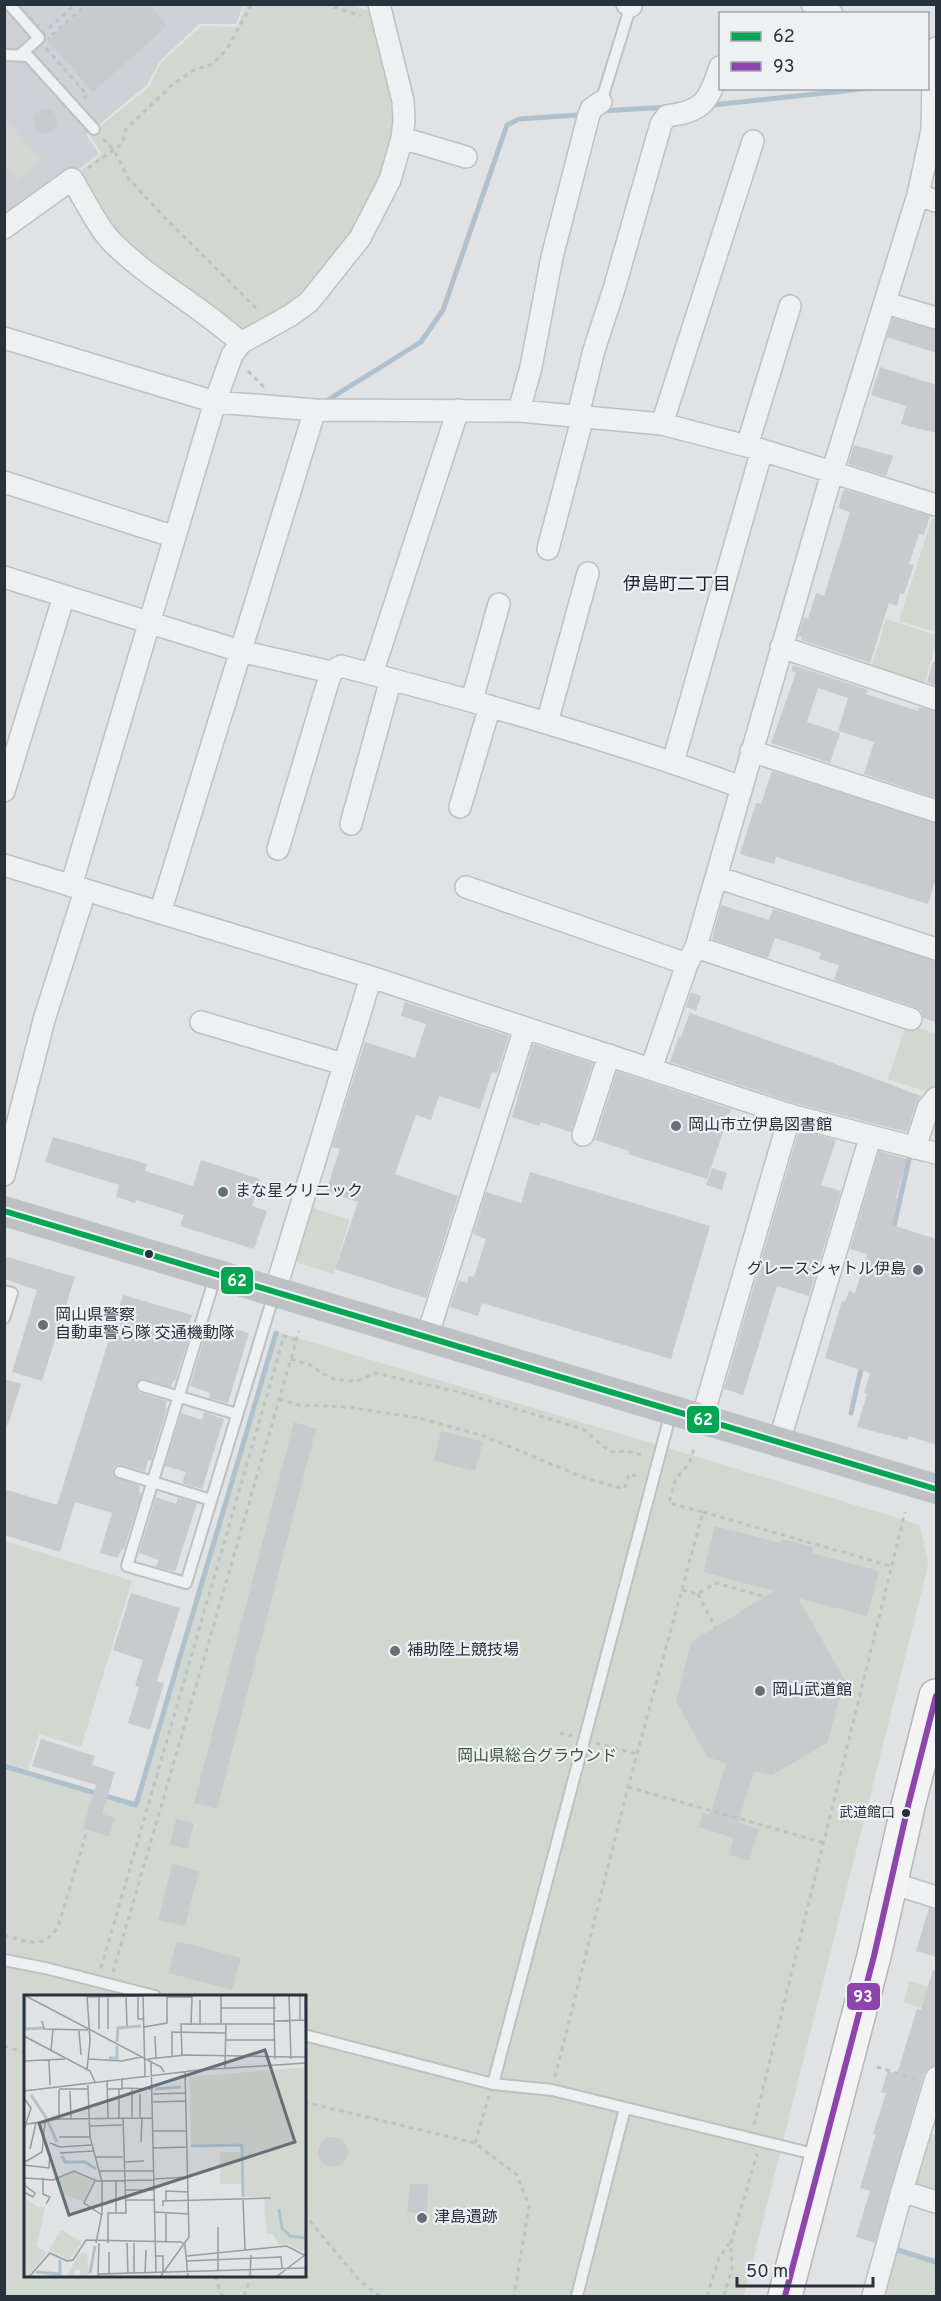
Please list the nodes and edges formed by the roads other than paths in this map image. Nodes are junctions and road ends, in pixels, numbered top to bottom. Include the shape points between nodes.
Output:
1 (9, 4) edge
2 (812, 4) edge
3 (630, 5) edge
4 (828, 12) edge
5 (381, 14) edge
6 (933, 54) edge
7 (4, 55) edge
8 (20, 55) junction
9 (719, 70) edge
10 (601, 102) joint
11 (96, 132) road end
12 (402, 138) junction
13 (753, 141) dead end
14 (466, 157) dead end
15 (927, 198) edge
16 (4, 228) edge
17 (886, 303) junction
18 (790, 306) dead end
19 (936, 318) edge
20 (4, 338) edge
21 (236, 349) junction
22 (215, 402) junction
23 (315, 410) junction
24 (458, 410) junction
25 (519, 411) junction
26 (581, 416) junction
27 (662, 424) junction
28 (754, 448) junction
29 (832, 473) junction
30 (4, 482) edge
31 (936, 505) edge
32 (175, 537) junction
33 (548, 549) dead end
34 (588, 573) dead end
35 (4, 577) edge
36 (64, 596) junction
37 (499, 604) dead end
38 (150, 623) junction
39 (781, 647) junction
40 (240, 651) junction
41 (331, 672) junction
42 (382, 677) junction
43 (936, 699) edge
44 (481, 703) junction
45 (547, 723) junction
46 (751, 751) junction
47 (673, 762) junction
48 (741, 787) junction
49 (4, 791) edge
50 (460, 807) dead end
51 (936, 811) edge
52 (351, 824) dead end
53 (278, 849) dead end
54 (4, 865) edge
55 (716, 877) junction
56 (466, 887) dead end
57 (78, 888) junction
58 (160, 913) junction
59 (936, 949) edge
60 (692, 956) junction
61 (371, 976) junction
62 (910, 1020) dead end
63 (201, 1022) dead end
64 (525, 1028) junction
65 (609, 1055) junction
66 (343, 1064) junction
67 (651, 1069) junction
68 (936, 1098) edge
69 (790, 1115) junction
70 (583, 1135) dead end
71 (870, 1138) junction
72 (915, 1148) junction
73 (936, 1153) edge
74 (4, 1175) edge
75 (4, 1211) edge
76 (216, 1274) junction
77 (4, 1291) edge
78 (275, 1291) junction
79 (4, 1318) edge
80 (427, 1337) junction
81 (143, 1386) dead end
82 (178, 1397) junction
83 (672, 1410) junction
84 (237, 1414) junction
85 (702, 1419) junction
86 (779, 1442) junction
87 (120, 1472) dead end
88 (153, 1482) junction
89 (936, 1489) edge
90 (211, 1500) junction
91 (936, 1696) edge
92 (892, 1882) junction
93 (936, 1897) edge
94 (4, 1960) edge
95 (151, 1995) edge
96 (306, 2036) edge
97 (935, 2082) edge
98 (493, 2084) junction
99 (625, 2108) junction
100 (821, 2156) junction
101 (902, 2191) junction
102 (936, 2202) edge
103 (577, 2296) edge
104 (785, 2296) edge
105 (873, 2296) edge

1 - 8 lane via 45,39
2 - 4 street
3 - 10 lane
5 - 12 street via 403,101
6 - 15 street
7 - 8 lane
8 - 11 lane via 28,56
9 - 26 street via 702,106 689,114 667,117 661,124 594,350
10 - 25 street via 591,109 588,118 552,257
12 - 14 street
12 - 21 street via 390,180 360,238 309,302
13 - 27 street
15 - 17 street
16 - 21 street via 72,179 110,240 217,321
17 - 19 street
17 - 29 street
18 - 28 street
20 - 22 street
21 - 22 street
22 - 23 street
22 - 32 street
23 - 24 street
23 - 40 street
24 - 25 street
24 - 42 street
25 - 26 street
26 - 27 street
26 - 33 street
27 - 28 street
28 - 29 street
28 - 47 street
29 - 31 street
29 - 39 street
30 - 32 street
32 - 38 street
34 - 45 street
35 - 36 street
36 - 38 street
36 - 49 street
37 - 44 street
38 - 40 street
38 - 57 street
39 - 43 street
39 - 46 street
40 - 41 street
40 - 58 street
41 - 42 street via 341,666
41 - 53 street
42 - 44 street
42 - 52 street
44 - 45 street
44 - 50 street
45 - 47 street
46 - 48 street
46 - 51 street
47 - 48 street
48 - 55 street
54 - 57 street
55 - 59 street
55 - 60 street
56 - 60 street
57 - 58 street
57 - 74 street
58 - 61 street
60 - 62 street
60 - 67 street
61 - 64 street
61 - 66 street
63 - 66 street
64 - 65 street
64 - 80 street
65 - 67 street
65 - 70 street
66 - 78 street
67 - 69 street
68 - 72 street via 928,1107
69 - 71 street
69 - 85 street
71 - 72 street
71 - 86 street
72 - 73 street
75 - 76 street
76 - 78 street
76 - 82 lane
77 - 79 lane via 12,1293
78 - 80 street
78 - 84 lane
80 - 83 street
81 - 82 lane
82 - 84 lane
82 - 88 lane
83 - 85 street
83 - 98 lane
84 - 90 lane
85 - 86 street
86 - 89 street
87 - 88 lane
88 - 90 lane
88 - 90 lane via 127,1566 186,1583
91 - 92 highway
92 - 93 street
92 - 100 highway
94 - 95 lane
96 - 98 lane
97 - 101 street
98 - 99 lane via 552,2090
99 - 100 lane
99 - 103 lane
100 - 104 highway
101 - 102 street
101 - 105 street

